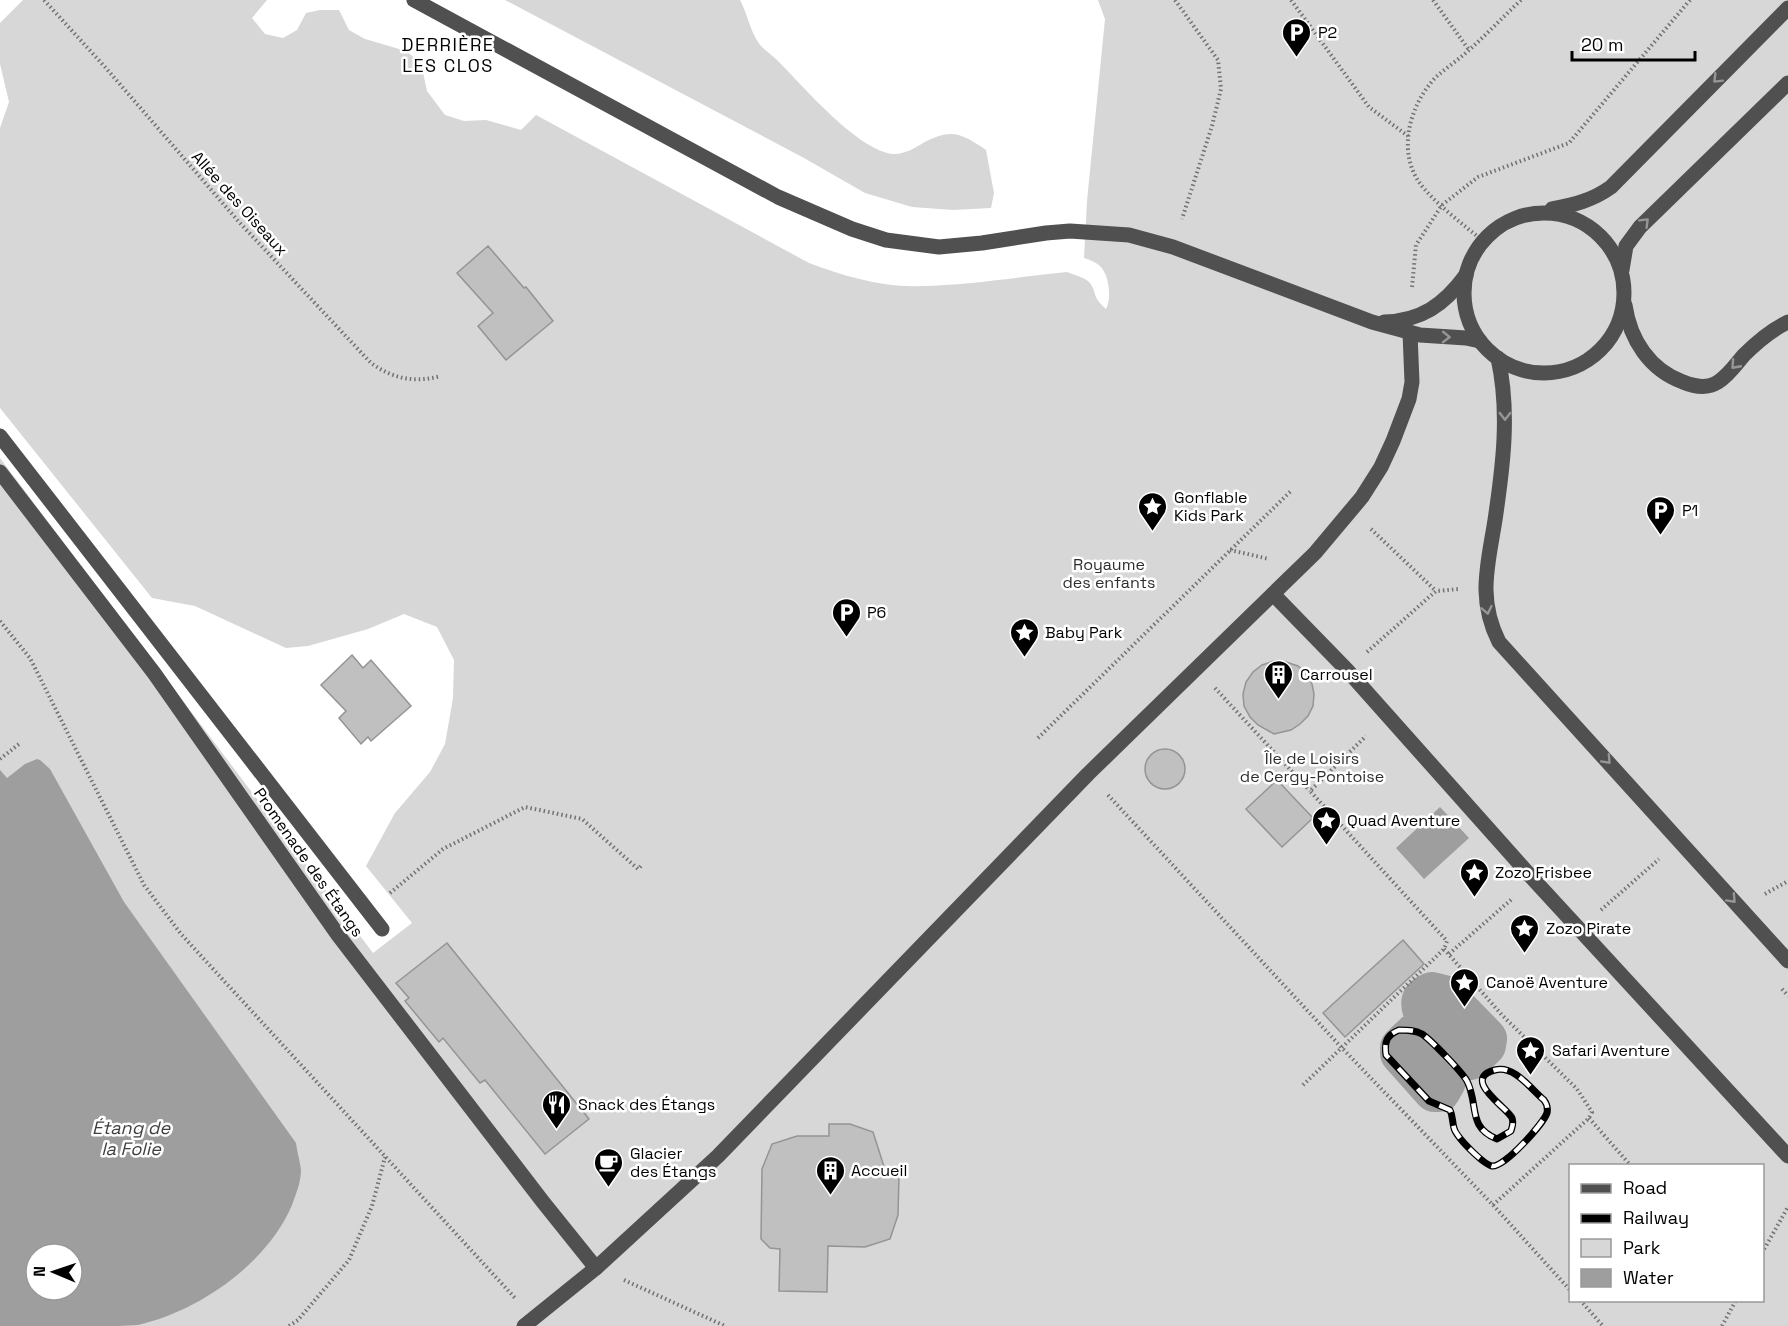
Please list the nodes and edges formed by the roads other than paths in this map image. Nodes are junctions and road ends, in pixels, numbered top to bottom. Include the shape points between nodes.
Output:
1 (414, 0) edge
2 (1788, 8) edge
3 (1788, 83) edge
4 (1533, 213) junction
5 (1622, 273) junction
6 (1466, 275) junction
7 (1624, 296) junction
8 (1788, 322) edge
9 (1410, 326) junction
10 (1480, 341) junction
11 (1498, 358) junction
12 (0, 436) edge
13 (0, 472) edge
14 (1273, 594) junction
15 (382, 929) dead end
16 (1788, 961) edge
17 (1788, 1156) edge
18 (596, 1268) junction
19 (529, 1322) edge

1 - 9 street via 778,197 852,229 886,240 929,246 958,246 1070,231 1129,235 1173,247 1372,322
2 -> 4 street via 1611,187 1580,204
5 -> 3 street via 1630,238
4 - 5 street via 1566,215 1586,224 1611,247
4 - 6 street via 1501,225 1483,241
5 - 7 street
6 - 9 street via 1446,299
6 - 10 street via 1466,312
8 -> 7 street via 1759,341 1720,381 1702,387 1677,380 1650,361 1631,329
7 - 11 street via 1619,322 1608,342 1582,364 1539,373 1517,369
9 -> 10 street via 1436,337
9 - 14 street via 1409,399 1381,467 1315,553
10 - 11 street
11 -> 16 street via 1505,419 1485,578 1486,608 1499,642
12 - 15 street, Promenade des Étangs
13 - 18 street, Promenade des Étangs via 154,673 338,935
14 - 17 street via 1347,669 1534,880
14 - 18 street via 1088,774 718,1156
18 - 19 street

